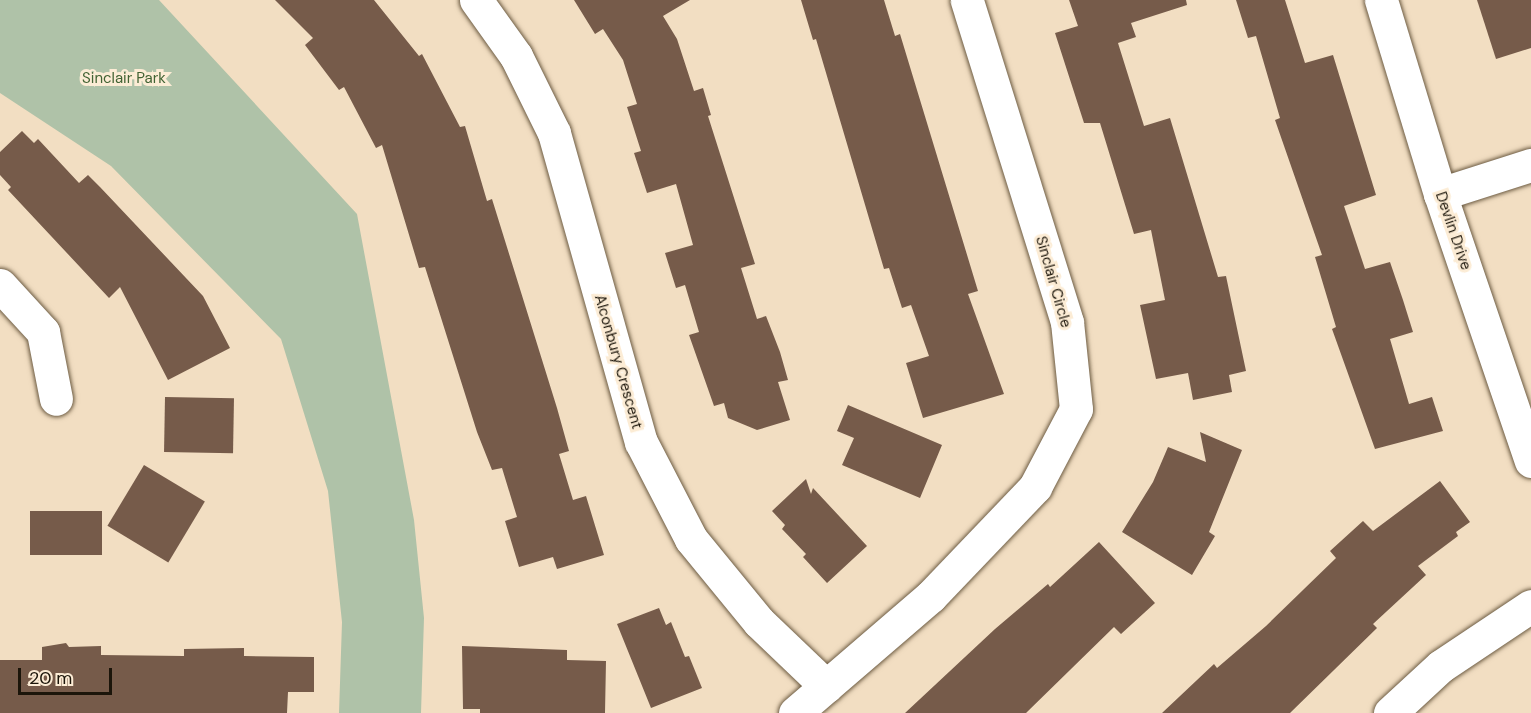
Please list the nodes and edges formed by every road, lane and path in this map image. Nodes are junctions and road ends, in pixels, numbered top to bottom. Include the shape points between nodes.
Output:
1 (476, 0) edge
2 (967, 0) edge
3 (1381, 0) edge
4 (1531, 165) edge
5 (1440, 194) junction
6 (0, 285) edge
7 (56, 399) dead end
8 (1531, 461) edge
9 (1531, 606) edge
10 (826, 686) junction
11 (795, 713) edge
12 (1390, 713) edge

1 - 10 street, Alconbury Crescent via 516,56 554,133 640,442 691,539 759,622
2 - 10 street, Sinclair Circle via 1067,322 1076,409 1035,487 931,596
3 - 5 street, Devlin Drive
4 - 5 street
5 - 8 street, Devlin Drive
6 - 7 street via 43,332
9 - 12 street via 1441,666
10 - 11 street, Sinclair Circle

